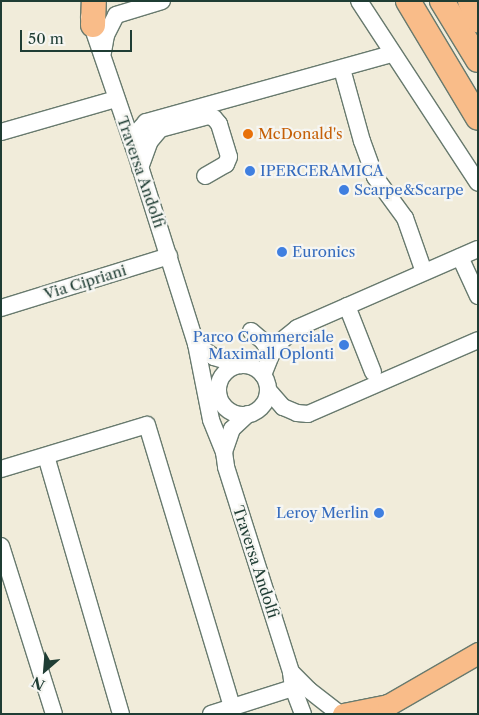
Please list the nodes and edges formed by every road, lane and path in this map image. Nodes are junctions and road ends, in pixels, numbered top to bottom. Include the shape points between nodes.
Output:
1 (83, 1) edge
2 (94, 1) edge
3 (162, 1) edge
4 (359, 1) edge
5 (408, 1) edge
6 (442, 1) edge
7 (470, 1) edge
8 (478, 20) edge
9 (93, 25) junction
10 (103, 54) junction
11 (392, 54) junction
12 (478, 60) edge
13 (342, 69) junction
14 (116, 100) junction
15 (478, 118) edge
16 (1, 132) edge
17 (139, 162) junction
18 (205, 176) dead end
19 (478, 183) edge
20 (472, 255) edge
21 (168, 256) junction
22 (424, 272) junction
23 (478, 296) edge
24 (347, 306) junction
25 (1, 308) edge
26 (478, 340) edge
27 (196, 344) junction
28 (270, 354) junction
29 (245, 365) junction
30 (373, 372) dead end
31 (202, 373) junction
32 (263, 375) junction
33 (268, 390) junction
34 (218, 392) junction
35 (248, 414) junction
36 (211, 420) junction
37 (224, 452) junction
38 (46, 456) junction
39 (1, 469) edge
40 (1, 546) edge
41 (478, 653) edge
42 (291, 672) junction
43 (293, 688) junction
44 (232, 708) junction
45 (384, 709) edge
46 (337, 713) edge
47 (54, 714) edge
48 (121, 714) edge
49 (212, 714) edge
50 (303, 714) edge

1 - 9 street, Traversa Andolfi
2 - 9 highway
3 - 10 street via 116,15 106,35
4 - 11 street
5 - 15 highway
6 - 12 highway
7 - 8 highway
9 - 10 street, Traversa Andolfi
10 - 14 street, Traversa Andolfi
11 - 13 street
11 - 19 street
13 - 17 street via 146,122 137,136
13 - 22 street via 375,177 405,218
14 - 16 street
14 - 17 street, Traversa Andolfi
17 - 18 street via 160,129 209,116 219,124 229,158 221,168
17 - 21 street, Traversa Andolfi
20 - 22 street
20 - 23 street
21 - 25 street, Via Cipriani
21 - 27 street, Traversa Andolfi
22 - 24 street
24 - 28 street via 292,331
24 - 30 street
26 - 33 street via 308,414 284,407
27 - 29 street via 214,357
27 - 31 street, Traversa Andolfi
28 - 29 street via 268,347 255,334 257,352
28 - 32 street
29 - 32 street
29 - 34 street via 225,373
31 - 34 street
31 - 36 street, Traversa Andolfi
32 - 33 street
33 - 35 street via 262,406
34 - 35 street via 223,404 232,412
34 - 36 street
35 - 37 street via 232,429
36 - 37 street, Traversa Andolfi
37 - 42 street, Traversa Andolfi
38 - 39 street
38 - 44 street via 148,425
38 - 48 street
40 - 47 street
41 - 45 main road
42 - 43 street, Traversa Andolfi
42 - 46 street, Traversa Andolfi
43 - 44 street
43 - 50 street, Traversa Andolfi
44 - 49 street
45 - 46 main road

